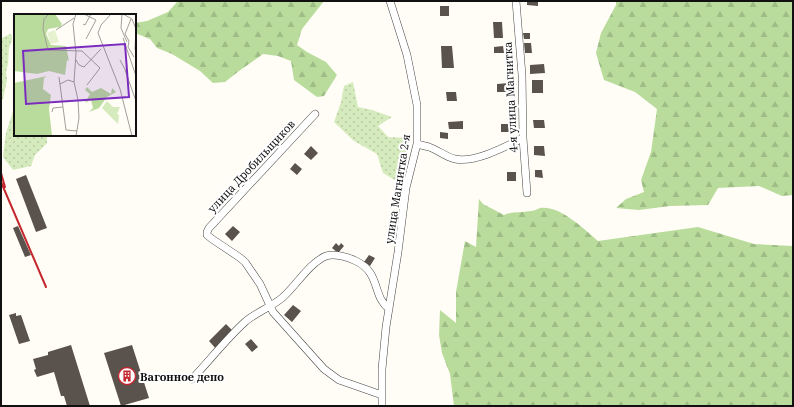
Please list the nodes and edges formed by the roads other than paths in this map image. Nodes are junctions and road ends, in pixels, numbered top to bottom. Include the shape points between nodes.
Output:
1 (390, 1) edge
2 (516, 1) edge
3 (315, 114) dead end
4 (523, 138) junction
5 (417, 144) junction
6 (527, 193) dead end
7 (270, 305) junction
8 (389, 310) junction
9 (192, 379) dead end
10 (382, 395) junction
11 (382, 406) edge

1 - 5 street, улица Магнитка 2-я via 407,54 417,105
2 - 4 street, 4-я улица Магнитка via 522,75
3 - 7 street, улица Дробильщиков via 207,232 207,235 239,256 260,284
4 - 5 street via 484,155 462,160 453,159
4 - 6 street, 4-я улица Магнитка
5 - 8 street, улица Магнитка 2-я via 406,188
7 - 8 street via 281,298 321,259 328,255 337,255 354,260 368,269 382,303
7 - 9 street via 245,323
7 - 10 street via 278,319 324,369 348,384
8 - 10 street, улица Магнитка 2-я
10 - 11 street, улица Магнитка 2-я

